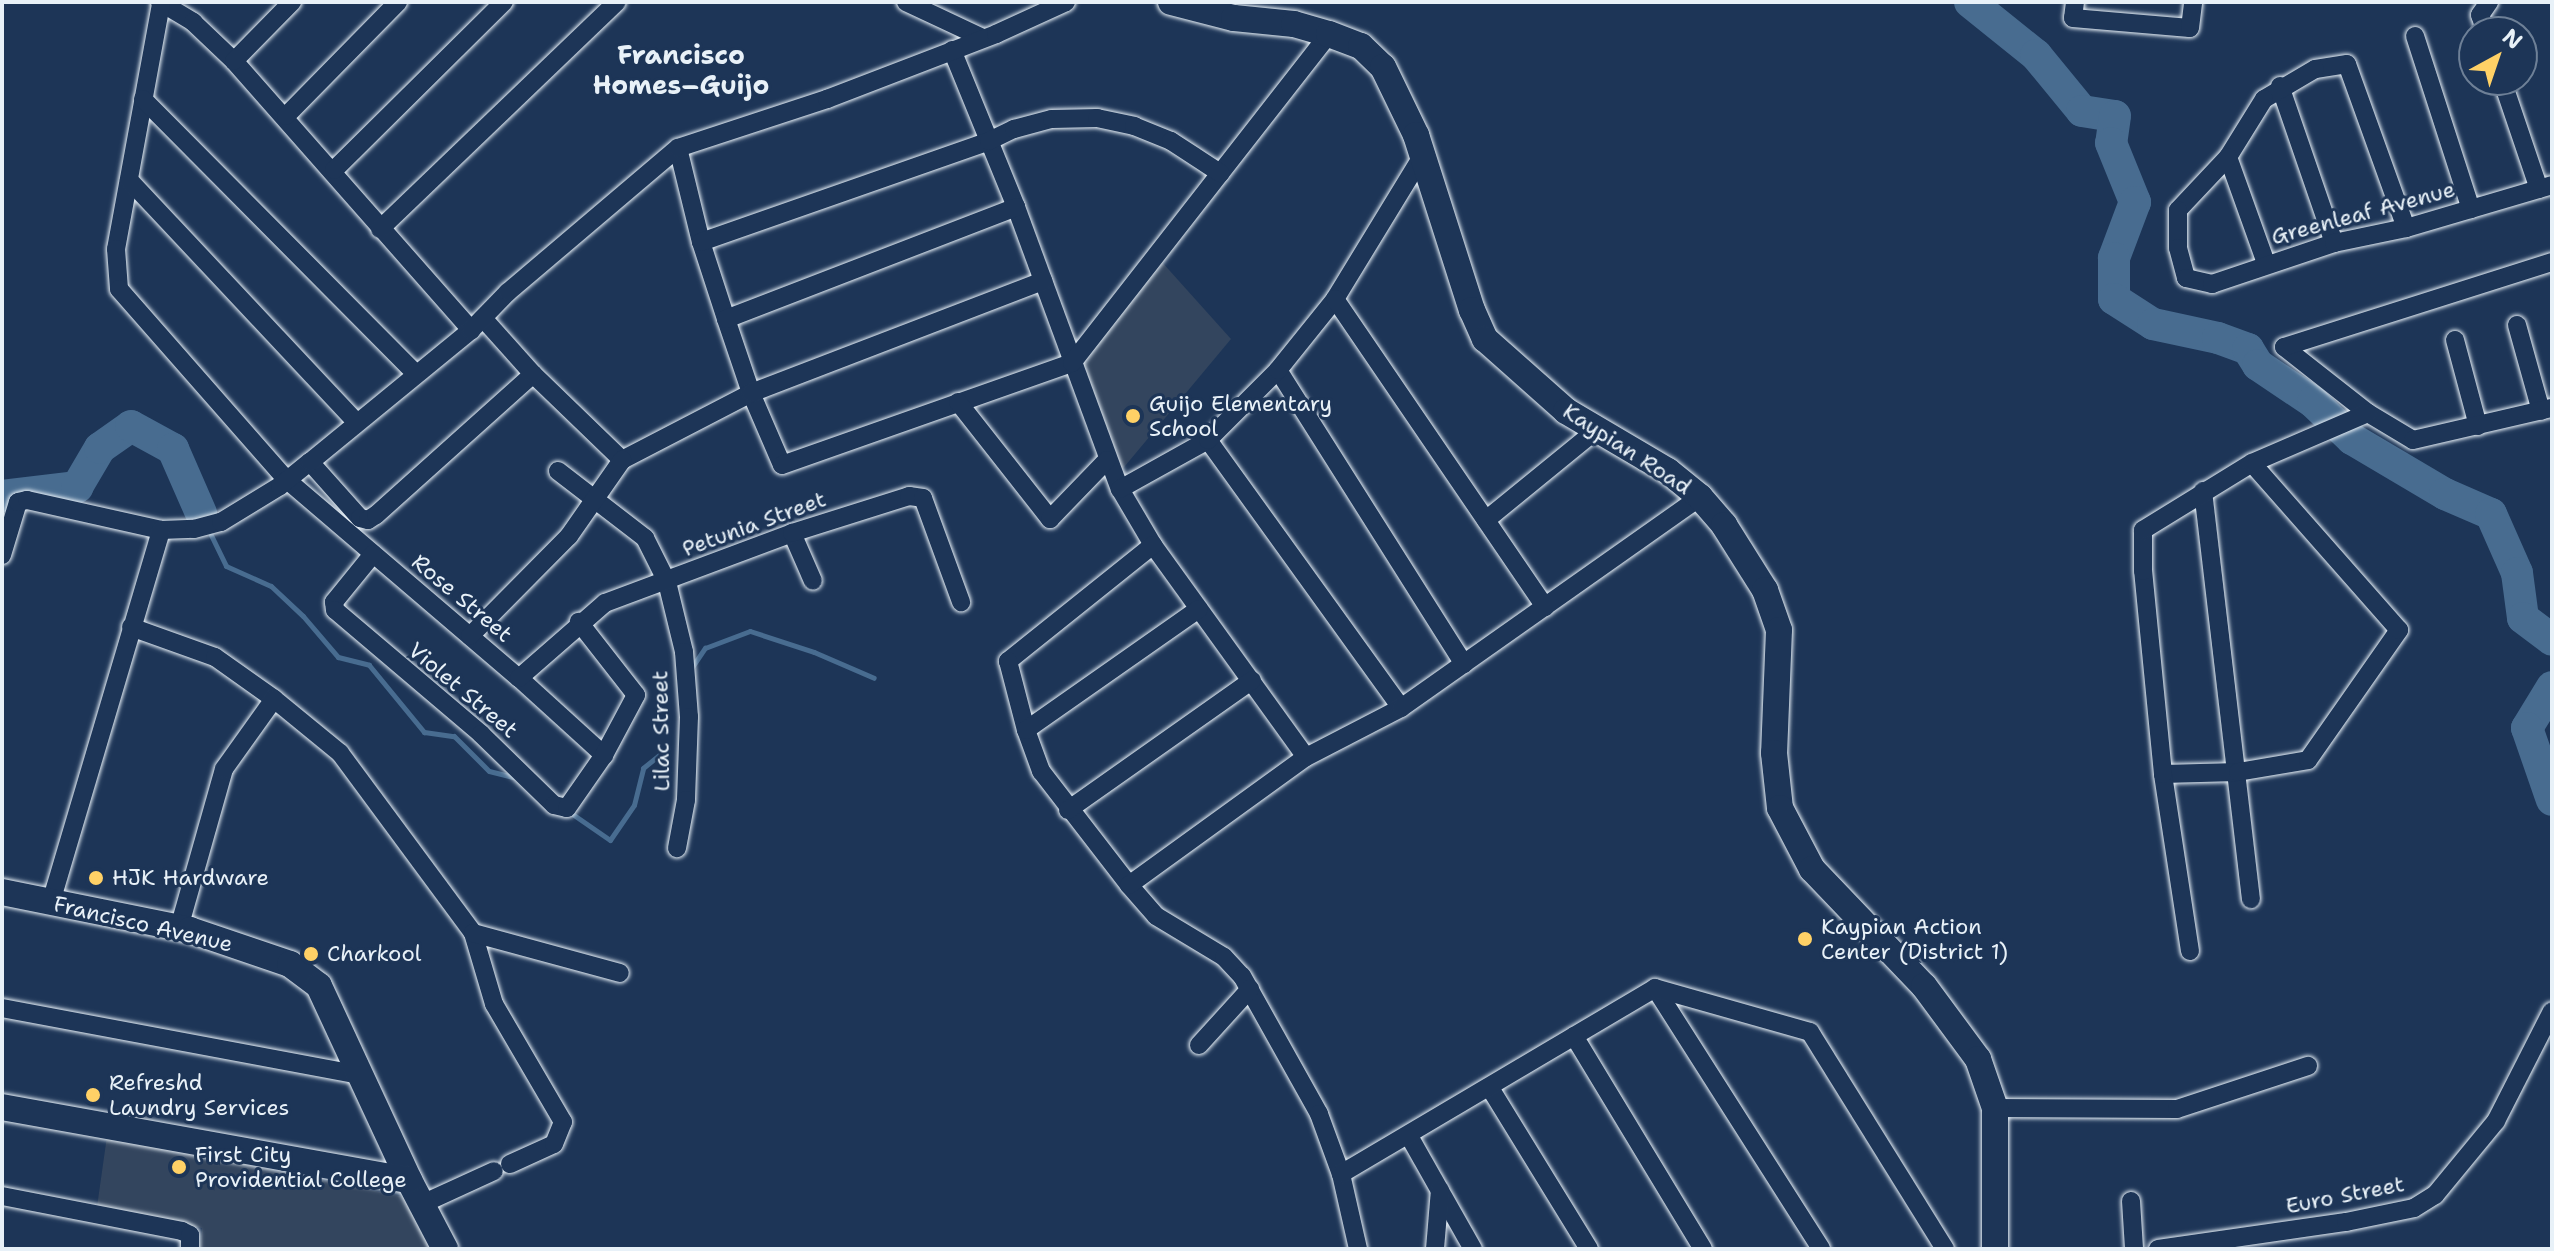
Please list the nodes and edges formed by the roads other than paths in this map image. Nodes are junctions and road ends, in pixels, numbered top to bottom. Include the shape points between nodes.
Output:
1 (292, 2) edge
2 (398, 2) edge
3 (504, 2) edge
4 (617, 2) edge
5 (906, 2) edge
6 (1066, 2) edge
7 (1171, 2) edge
8 (2075, 2) edge
9 (2193, 2) edge
10 (160, 3) edge
11 (1329, 34) junction
12 (2415, 36) dead end
13 (983, 38) junction
14 (952, 50) junction
15 (234, 61) junction
16 (2280, 86) junction
17 (2508, 96) edge
18 (143, 99) junction
19 (286, 116) junction
20 (989, 141) junction
21 (678, 148) junction
22 (1423, 155) junction
23 (2228, 157) junction
24 (334, 170) junction
25 (1220, 173) junction
26 (129, 180) junction
27 (2545, 187) edge
28 (1016, 207) junction
29 (2471, 209) junction
30 (2406, 228) junction
31 (380, 229) junction
32 (701, 242) junction
33 (2334, 243) junction
34 (2552, 262) edge
35 (2266, 263) junction
36 (1043, 281) junction
37 (1335, 299) junction
38 (726, 319) junction
39 (477, 324) junction
40 (2517, 325) dead end
41 (2455, 340) dead end
42 (1072, 363) junction
43 (1278, 370) junction
44 (415, 373) junction
45 (533, 374) junction
46 (751, 393) junction
47 (958, 402) junction
48 (2547, 409) edge
49 (2362, 415) junction
50 (356, 422) junction
51 (2478, 426) junction
52 (1595, 431) junction
53 (1208, 440) junction
54 (622, 460) junction
55 (1107, 460) junction
56 (310, 462) junction
57 (2252, 463) junction
58 (558, 471) dead end
59 (287, 480) junction
60 (1120, 489) junction
61 (2203, 491) junction
62 (1700, 497) junction
63 (595, 501) junction
64 (1486, 520) junction
65 (161, 530) junction
66 (792, 533) junction
67 (1153, 545) junction
68 (373, 554) junction
69 (2, 555) edge
70 (813, 581) dead end
71 (667, 582) junction
72 (961, 602) dead end
73 (1545, 607) junction
74 (1199, 609) junction
75 (579, 622) junction
76 (131, 627) junction
77 (470, 636) junction
78 (1464, 664) junction
79 (519, 678) junction
80 (1252, 680) junction
81 (274, 699) junction
82 (1401, 708) junction
83 (1026, 730) junction
84 (604, 755) junction
85 (1306, 757) junction
86 (2238, 772) junction
87 (2163, 774) junction
88 (1068, 810) junction
89 (677, 848) dead end
90 (1129, 885) junction
91 (2, 892) edge
92 (2251, 899) dead end
93 (51, 902) junction
94 (179, 928) junction
95 (473, 933) junction
96 (2190, 951) dead end
97 (620, 973) dead end
98 (1655, 988) junction
99 (1250, 989) junction
100 (2, 1008) edge
101 (2552, 1011) edge
102 (2548, 1032) edge
103 (1574, 1036) junction
104 (1199, 1045) dead end
105 (2308, 1066) dead end
106 (360, 1075) junction
107 (1490, 1088) junction
108 (2, 1107) edge
109 (1995, 1108) junction
110 (1409, 1136) junction
111 (1341, 1174) junction
112 (409, 1180) junction
113 (1440, 1190) junction
114 (2, 1196) edge
115 (2131, 1201) dead end
116 (422, 1204) junction
117 (190, 1249) edge
118 (445, 1249) edge
119 (1358, 1249) edge
120 (1435, 1249) edge
121 (1473, 1249) edge
122 (1589, 1249) edge
123 (1703, 1249) edge
124 (1821, 1249) edge
125 (1945, 1249) edge
126 (1995, 1249) edge
127 (2134, 1249) edge
128 (2158, 1249) edge

1 - 15 street
2 - 19 street
3 - 24 street
4 - 31 street
5 - 13 street
6 - 13 street
7 - 11 main road, Kaypian Road
8 - 9 street via 2073,18 2190,28
10 - 15 street via 193,22
10 - 18 street, Rose Street
11 - 22 main road, Kaypian Road via 1361,46 1383,67
11 - 25 street
12 - 29 street
13 - 14 street
14 - 20 street
14 - 21 street via 827,99
15 - 19 street
16 - 23 street via 2264,99
16 - 30 street via 2315,69 2347,64
16 - 33 street
17 - 27 street
18 - 26 street, Rose Street
18 - 44 street
19 - 24 street
20 - 25 street via 1052,119 1097,118 1171,141
20 - 28 street
20 - 32 street
21 - 32 street
21 - 39 street
22 - 37 street
22 - 52 main road, Kaypian Road via 1485,339
23 - 35 street
23 - 35 street, Greenleaf Avenue via 2178,210 2178,248 2186,278 2212,284
24 - 31 street
25 - 42 street
26 - 50 street
26 - 59 street, Rose Street via 116,249 119,289
27 - 29 street, Greenleaf Avenue
28 - 36 street
28 - 38 street
29 - 30 street, Greenleaf Avenue
30 - 33 street, Greenleaf Avenue
31 - 39 street
32 - 38 street
33 - 35 street, Greenleaf Avenue
34 - 49 street via 2284,347
36 - 42 street
36 - 46 street
37 - 43 street
37 - 64 street
38 - 46 street
39 - 44 street
39 - 45 street
40 - 48 street
41 - 51 street
42 - 47 street
42 - 55 street
43 - 53 street
43 - 78 street
44 - 50 street
45 - 54 street
45 - 56 street via 368,520 360,518
46 - 47 street via 782,465
46 - 54 street
47 - 55 street via 1050,519
48 - 51 street
49 - 51 street via 2413,440
49 - 57 street
50 - 56 street
52 - 62 main road, Kaypian Road via 1668,471
52 - 64 street
53 - 60 street
53 - 82 street
54 - 63 street
55 - 60 street
56 - 59 street
57 - 61 street
57 - 86 street via 2399,630 2308,760
58 - 63 street, Lilac Street
59 - 65 street via 221,522
59 - 68 street, Rose Street
60 - 67 street
61 - 86 street
61 - 87 street via 2143,530
62 - 73 street
62 - 109 main road, Kaypian Road via 1765,590 1779,630 1774,753 1780,808 1812,869 1952,1021 1978,1059
63 - 71 street, Lilac Street via 645,538
63 - 77 street via 543,565
64 - 73 street
65 - 69 street via 27,500 13,509
65 - 76 street
66 - 70 street
66 - 71 street, Petunia Street
66 - 72 street, Petunia Street via 919,496
67 - 74 street
67 - 83 street via 1008,661
68 - 77 street, Rose Street
68 - 84 street, Violet Street via 334,602 335,610 481,734 554,805 570,806
71 - 75 street, Petunia Street via 605,603
71 - 89 street, Lilac Street via 684,652 689,717 686,800
73 - 78 street
74 - 80 street
74 - 83 street
75 - 79 street, Petunia Street
75 - 84 street via 636,695
76 - 81 street via 215,657
76 - 93 street
77 - 79 street, Rose Street
78 - 82 street
79 - 84 street, Rose Street
80 - 85 street
80 - 88 street
81 - 94 street via 224,769
81 - 95 street via 340,753
82 - 85 street
83 - 88 street via 1041,771
85 - 90 street
86 - 87 street
86 - 92 street
87 - 96 street
88 - 90 street
90 - 99 street via 1156,916 1224,957
91 - 93 main road, Francisco Avenue
93 - 94 main road, Francisco Avenue
94 - 106 main road, Francisco Avenue via 290,964 319,986
95 - 97 street
95 - 116 street via 494,1004 563,1122 554,1144
98 - 103 street
98 - 124 street
98 - 125 street via 1810,1032
99 - 104 street
99 - 111 street via 1319,1114
100 - 106 street
101 - 102 street, Euro Street
102 - 128 street, Euro Street via 2496,1121 2435,1195 2414,1208
103 - 107 street
103 - 123 street
105 - 109 street via 2177,1109
106 - 112 main road, Francisco Avenue
107 - 110 street
107 - 122 street
108 - 112 main road
109 - 126 main road, Kaypian Road
110 - 111 street
110 - 113 street
111 - 119 street
112 - 116 main road, Francisco Avenue
113 - 120 street
113 - 121 street
114 - 117 street via 182,1231 190,1235
115 - 127 street
116 - 118 main road, Francisco Avenue

